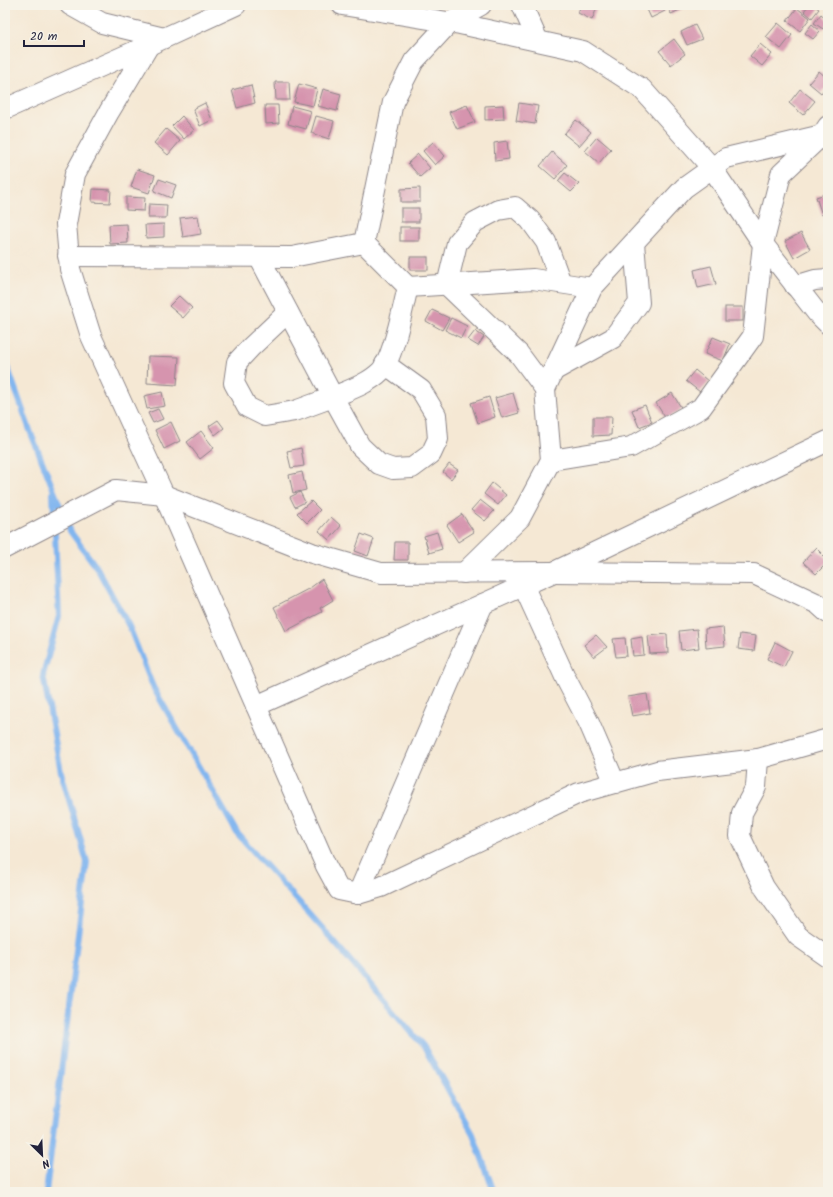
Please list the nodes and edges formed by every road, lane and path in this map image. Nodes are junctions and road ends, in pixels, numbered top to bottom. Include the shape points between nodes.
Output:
1 (70, 5) edge
2 (236, 5) edge
3 (342, 5) edge
4 (481, 5) edge
5 (522, 5) edge
6 (208, 11) edge
7 (449, 23) junction
8 (538, 41) junction
9 (157, 42) junction
10 (5, 109) edge
11 (826, 131) edge
12 (712, 168) junction
13 (364, 243) junction
14 (634, 243) junction
15 (763, 244) junction
16 (68, 256) junction
17 (259, 257) junction
18 (828, 279) edge
19 (561, 283) junction
20 (447, 285) junction
21 (795, 286) junction
22 (408, 287) junction
23 (592, 288) junction
24 (288, 312) junction
25 (828, 324) edge
26 (385, 364) junction
27 (553, 371) junction
28 (545, 389) junction
29 (332, 397) junction
30 (828, 441) edge
31 (551, 460) junction
32 (164, 495) junction
33 (9, 546) edge
34 (554, 572) junction
35 (464, 573) junction
36 (523, 585) junction
37 (483, 604) junction
38 (828, 613) edge
39 (256, 706) junction
40 (828, 739) edge
41 (758, 758) junction
42 (615, 783) junction
43 (358, 894) junction
44 (828, 957) edge

1 - 9 street via 102,23
2 - 6 street
3 - 7 street
4 - 7 street
5 - 8 street
6 - 9 street
7 - 8 street
7 - 13 street via 414,61 393,102
8 - 12 street via 583,51 642,89
9 - 10 street
9 - 16 street via 108,112 75,174 66,224
11 - 12 street via 726,158
11 - 15 street via 781,174
12 - 14 street via 684,188
12 - 15 street
13 - 17 street via 292,257
13 - 22 street
14 - 23 street
14 - 27 street via 639,303 613,338
15 - 21 street
15 - 31 street via 753,336 701,408 631,447
16 - 17 street
16 - 32 street via 91,336
17 - 24 street
18 - 21 street
19 - 20 street via 533,279
19 - 20 street via 546,242 530,220 515,207 498,210 475,222 457,243
19 - 23 street
20 - 22 street
20 - 28 street via 519,354
21 - 25 street
22 - 26 street via 391,354
23 - 27 street
24 - 29 street
24 - 29 street via 237,362 234,383 247,407 265,416 295,411
26 - 29 street via 359,386
26 - 29 street via 421,390 436,415 438,439 430,454 412,468 393,469 379,464 360,446
27 - 28 street
28 - 31 street
30 - 34 street
31 - 35 street via 520,518
32 - 33 street via 116,490
32 - 35 street via 312,553 381,573
32 - 39 street
34 - 35 street
34 - 36 street
34 - 38 street via 754,574 818,604
36 - 37 street
36 - 42 street via 566,679 590,723
37 - 39 street
37 - 43 street
39 - 43 street via 339,890
40 - 41 street
41 - 42 street via 657,771
41 - 44 street via 756,787 742,813 740,836 764,887 798,936
42 - 43 street via 579,792 381,887

